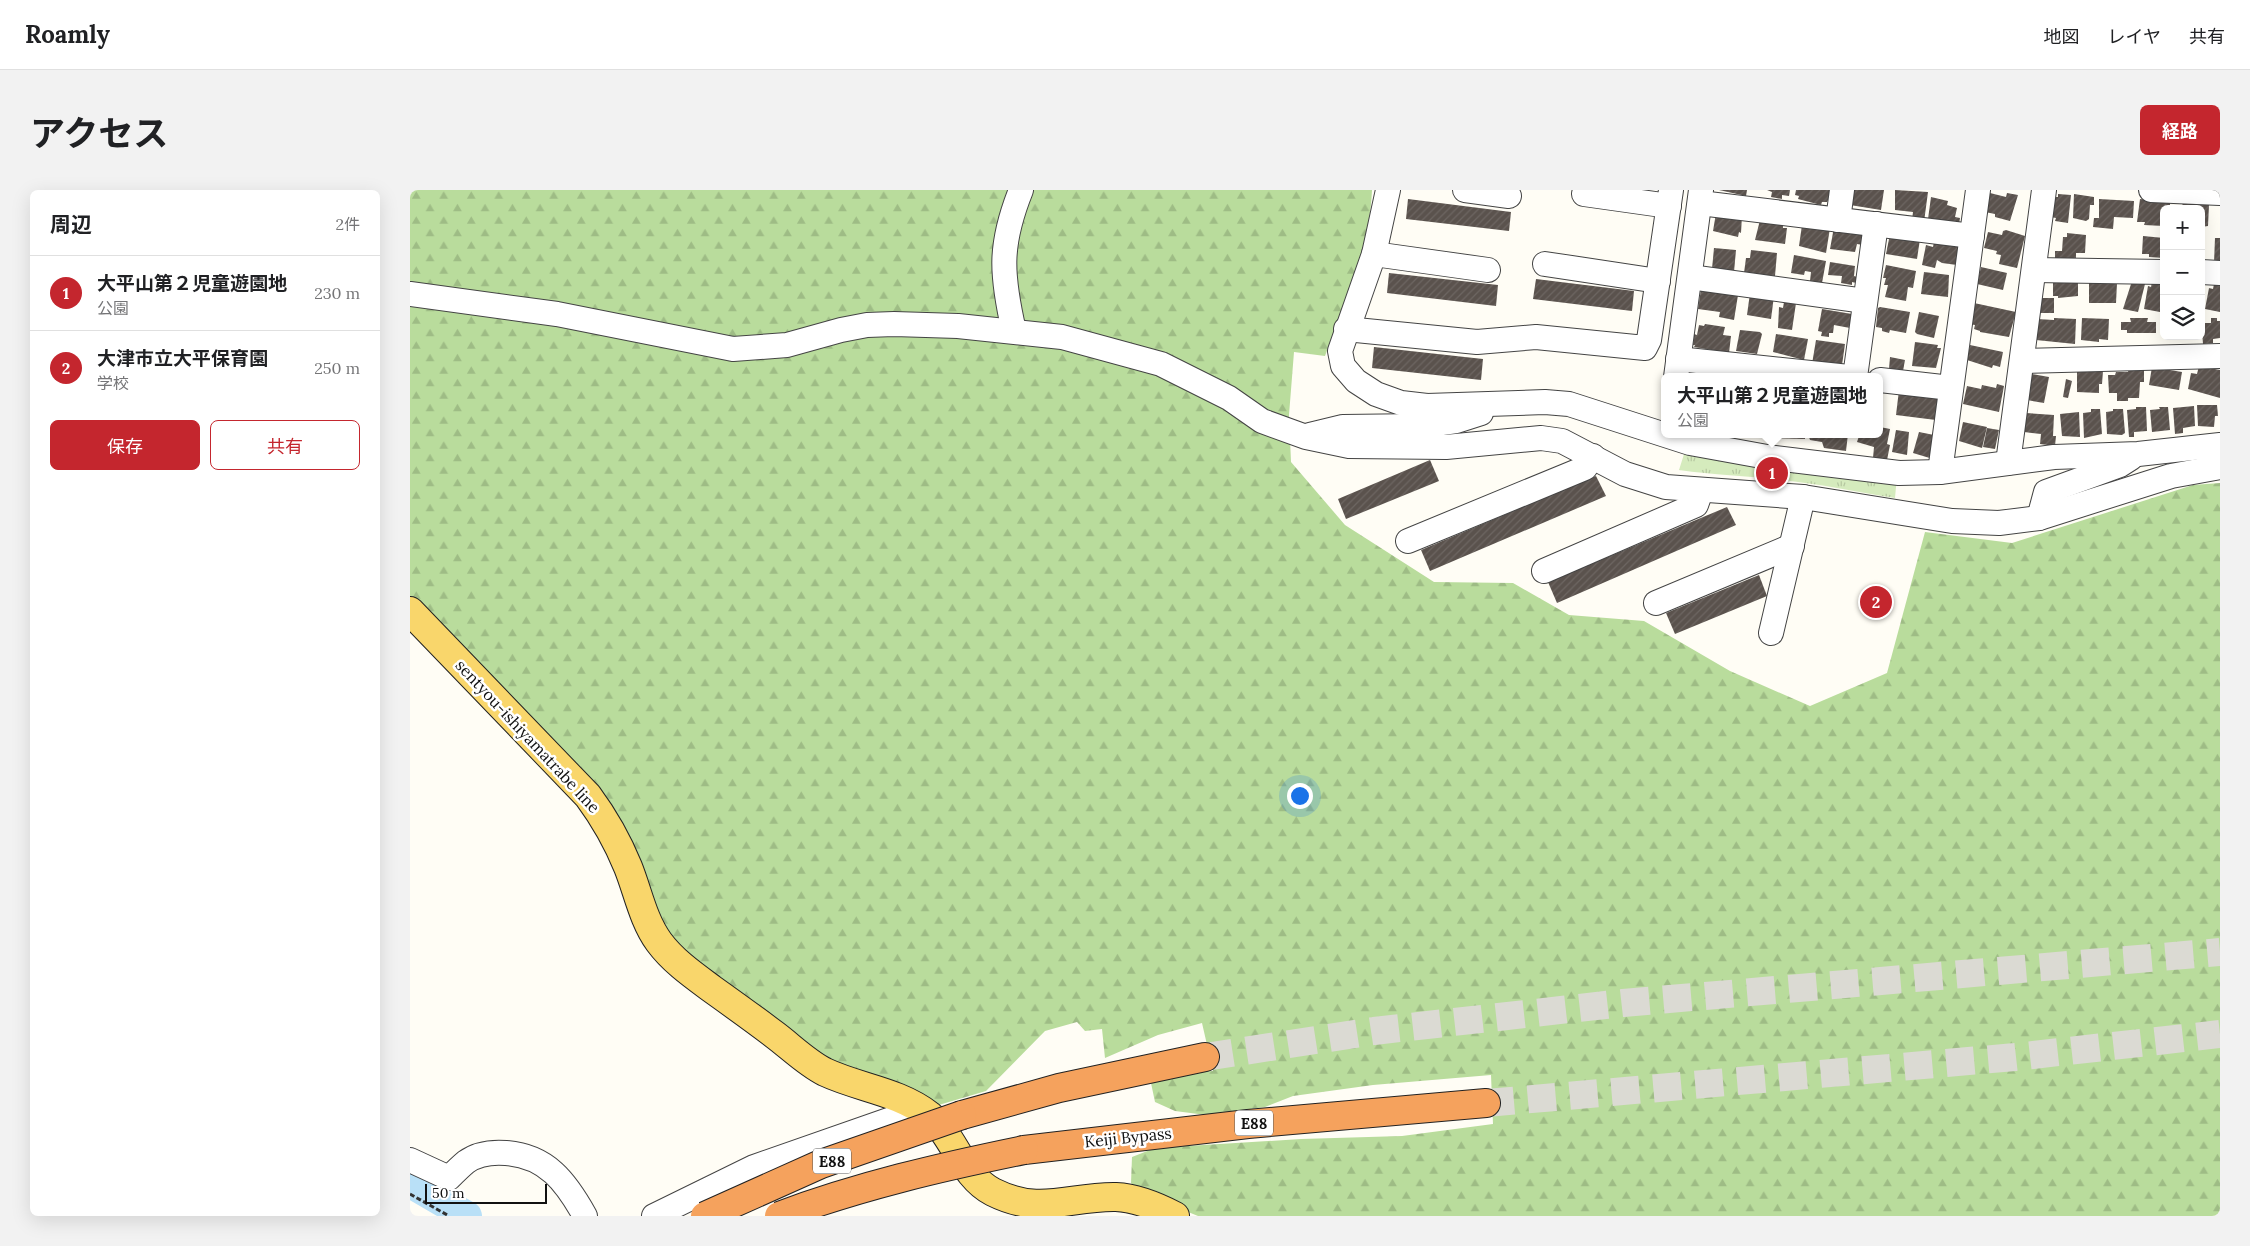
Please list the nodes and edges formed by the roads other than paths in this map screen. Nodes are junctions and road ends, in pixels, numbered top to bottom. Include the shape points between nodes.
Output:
1 (1021, 190) edge
2 (1388, 190) edge
3 (1465, 190) edge
4 (1842, 190) edge
5 (1978, 190) edge
6 (2044, 190) edge
7 (2150, 190) edge
8 (2220, 193) edge
9 (1584, 194) dead end
10 (1509, 196) dead end
11 (1700, 196) edge
12 (1670, 198) edge
13 (1838, 220) junction
14 (1876, 224) junction
15 (1972, 236) junction
16 (1374, 254) junction
17 (1545, 264) dead end
18 (1488, 270) dead end
19 (2034, 270) junction
20 (2160, 272) edge
21 (2205, 272) edge
22 (2220, 273) edge
23 (1690, 278) junction
24 (1658, 280) junction
25 (410, 294) edge
26 (1866, 301) junction
27 (1346, 329) junction
28 (1014, 331) junction
29 (2220, 356) edge
30 (2022, 361) junction
31 (1677, 368) edge
32 (1773, 373) edge
33 (1856, 373) edge
34 (1883, 380) edge
35 (1951, 388) junction
36 (1492, 404) junction
37 (1661, 433) edge
38 (1306, 437) junction
39 (1680, 438) edge
40 (2220, 445) edge
41 (2138, 454) junction
42 (1593, 456) junction
43 (2008, 463) junction
44 (2220, 467) edge
45 (1940, 472) junction
46 (1701, 491) junction
47 (1803, 497) junction
48 (2039, 518) junction
49 (1408, 541) dead end
50 (1792, 546) junction
51 (1544, 571) dead end
52 (1656, 603) dead end
53 (410, 611) edge
54 (1770, 634) dead end
55 (1205, 1057) tunnel mouth
56 (1486, 1103) tunnel mouth
57 (911, 1104) junction
58 (410, 1160) edge
59 (585, 1216) edge
60 (654, 1216) edge
61 (705, 1216) edge
62 (779, 1216) edge
63 (1175, 1216) edge

1 - 28 street via 1005,238 1004,252 1004,277
2 - 16 street
3 - 10 street
4 - 13 street
5 - 15 street
6 - 19 street
7 - 8 street
9 - 12 street
11 - 13 street
11 - 23 street
12 - 24 street
13 - 14 street
14 - 15 street
14 - 26 street
15 - 35 street
16 - 18 street
16 - 27 street
17 - 24 street
19 - 20 street
19 - 30 street
21 - 22 street
23 - 26 street
23 - 31 street
24 - 27 street via 1645,348 1536,337 1477,342
25 - 28 street via 557,314 733,349 787,345 867,325 922,324
26 - 33 street
27 - 36 street via 1340,351 1342,366 1356,381 1376,394 1401,403 1427,406
28 - 38 street via 1062,336 1161,364 1229,398 1262,421
29 - 30 street
30 - 43 street
31 - 32 street
34 - 35 street
35 - 45 street
36 - 37 street via 1569,404
36 - 38 street via 1479,415 1456,421 1420,426 1343,427
38 - 42 street via 1349,446 1401,448 1541,438 1562,441
39 - 45 street via 1767,457 1899,473
40 - 41 street
41 - 43 street via 2054,456
41 - 48 street via 2120,465 2046,492
42 - 46 street via 1637,479 1666,487
42 - 49 street via 1584,468
43 - 45 street
44 - 48 street via 2171,476
46 - 47 street
46 - 51 street via 1696,505
47 - 48 street via 1952,521 1999,523
47 - 50 street
50 - 52 street
50 - 54 street
53 - 57 main road, sentyou-ishiyamatrabe line via 588,796 610,826 629,868 644,916 655,936 684,968 823,1071 890,1093
55 - 61 highway, E88, bridge via 1059,1088 962,1115 821,1164
56 - 62 highway, Keiji Bypass / E88, bridge via 1248,1124 1024,1150 938,1167
57 - 60 street via 897,1116 754,1167
57 - 63 main road, sentyou-ishiyamatrabe line via 929,1116 974,1178 992,1192 1042,1205 1114,1197 1134,1198
58 - 59 street via 448,1178 467,1161 492,1152 523,1154 557,1175

